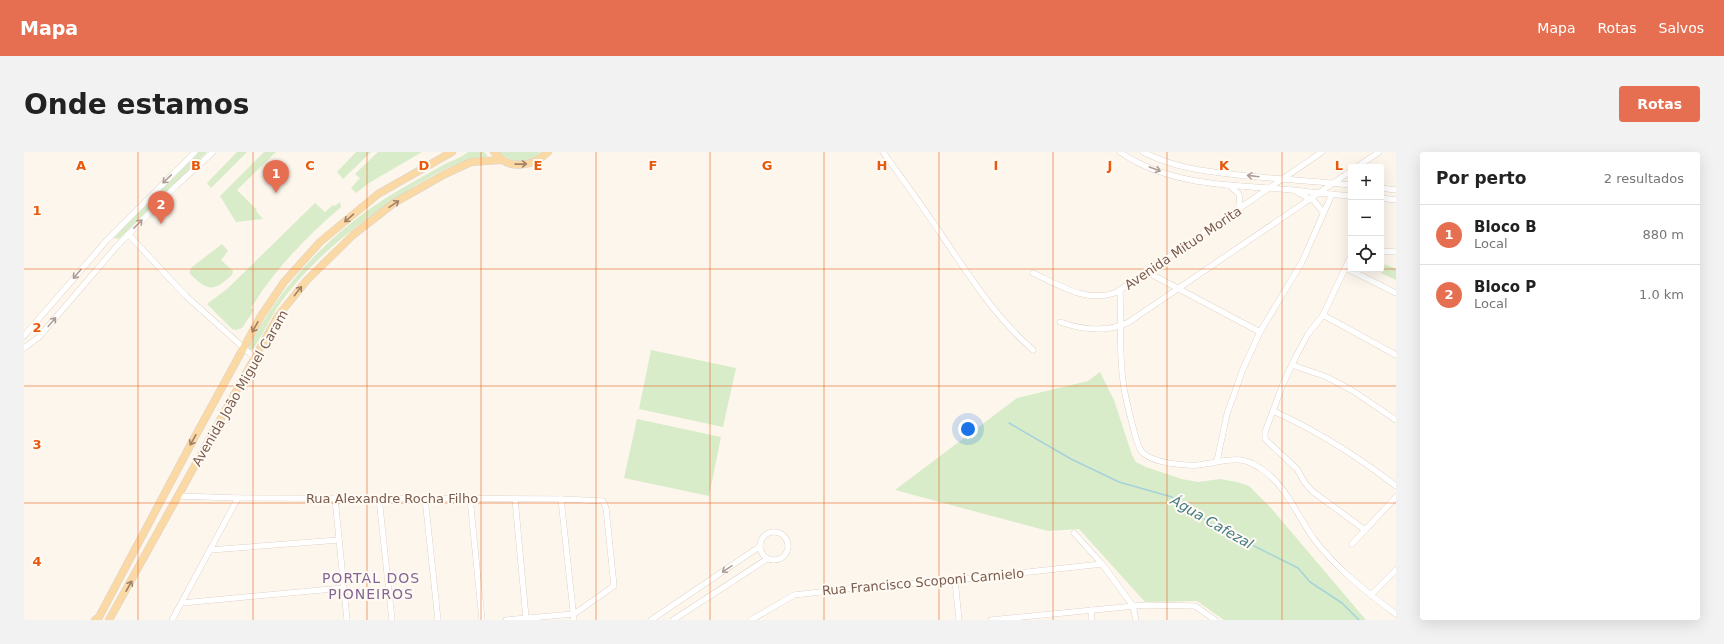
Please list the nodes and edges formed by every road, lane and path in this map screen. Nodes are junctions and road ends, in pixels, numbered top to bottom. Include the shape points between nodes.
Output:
1 (195, 152) edge
2 (213, 152) edge
3 (452, 152) edge
4 (494, 152) edge
5 (548, 152) edge
6 (883, 152) edge
7 (1120, 152) edge
8 (1143, 152) edge
9 (1322, 152) edge
10 (1379, 152) edge
11 (502, 160) junction
12 (1362, 164) edge
13 (1348, 173) edge
14 (1281, 180) junction
15 (1334, 183) junction
16 (1229, 185) junction
17 (1348, 185) edge
18 (1269, 188) junction
19 (1384, 189) edge
20 (1396, 190) edge
21 (1295, 191) junction
22 (1319, 193) junction
23 (1332, 194) junction
24 (1348, 196) edge
25 (1384, 198) edge
26 (1310, 199) junction
27 (1396, 200) edge
28 (1236, 211) junction
29 (1323, 212) junction
30 (128, 234) junction
31 (1384, 251) edge
32 (1396, 252) edge
33 (1348, 263) edge
34 (1346, 268) junction
35 (1147, 272) junction
36 (1032, 273) dead end
37 (1120, 290) junction
38 (1178, 290) junction
39 (1396, 293) edge
40 (1323, 315) junction
41 (1060, 322) dead end
42 (1121, 326) junction
43 (1260, 332) junction
44 (24, 336) edge
45 (24, 348) edge
46 (244, 348) junction
47 (1033, 350) dead end
48 (1396, 355) edge
49 (255, 358) junction
50 (1292, 365) junction
51 (1273, 411) junction
52 (1396, 420) edge
53 (1217, 461) junction
54 (1396, 486) edge
55 (178, 496) junction
56 (1396, 497) edge
57 (238, 498) junction
58 (335, 498) junction
59 (379, 498) junction
60 (425, 498) junction
61 (470, 498) junction
62 (515, 499) junction
63 (561, 499) junction
64 (1365, 530) junction
65 (1074, 533) dead end
66 (339, 540) junction
67 (1352, 544) dead end
68 (759, 547) junction
69 (210, 550) junction
70 (767, 559) junction
71 (1102, 564) junction
72 (1396, 570) edge
73 (955, 580) junction
74 (343, 588) junction
75 (1371, 596) junction
76 (182, 603) junction
77 (1133, 606) junction
78 (1091, 610) junction
79 (1396, 614) edge
80 (574, 617) edge
81 (526, 618) junction
82 (1003, 619) edge
83 (96, 620) edge
84 (110, 620) edge
85 (172, 620) edge
86 (347, 620) edge
87 (392, 620) edge
88 (438, 620) edge
89 (482, 620) edge
90 (506, 620) edge
91 (651, 620) edge
92 (673, 620) edge
93 (751, 620) edge
94 (959, 620) edge
95 (991, 620) edge
96 (1092, 620) edge
97 (1136, 620) edge
98 (1215, 620) edge

1 -> 44 street via 107,240
30 -> 2 street
3 -> 46 main road, Avenida João Miguel Caram via 378,194 320,242 284,282 261,316
4 - 11 main road
11 -> 5 main road via 522,165 532,163
6 - 47 street via 977,288 1004,322
7 -> 16 street via 1145,166 1171,175
14 -> 8 street via 1196,170 1171,164
9 - 14 street, Avenida Mituo Morita
10 - 12 street
49 -> 11 main road, Avenida João Miguel Caram via 278,316 306,280 352,235 394,203 446,174 471,162
13 - 15 street
14 - 15 street
14 - 18 street, Avenida Mituo Morita
15 - 17 street
15 - 22 street
16 - 18 street
16 - 28 street via 1239,194 1240,205
18 - 21 street
18 - 28 street, Avenida Mituo Morita
19 - 20 street
21 - 22 street
21 - 26 street
22 - 23 street
22 - 26 street
23 - 24 street
23 - 29 street
25 - 27 street
26 - 29 street
26 - 38 street
28 - 35 street, Avenida Mituo Morita
29 - 43 street via 1302,262
45 -> 30 street via 39,337
30 - 46 street via 186,296
31 - 32 street
33 - 34 street
34 - 39 street
34 - 40 street
35 - 37 street, Avenida Mituo Morita
35 - 38 street
36 - 37 street, Avenida Mituo Morita via 1082,294 1104,296
37 - 42 street
38 - 42 street
38 - 43 street
40 - 48 street
40 - 50 street via 1304,340
41 - 42 street via 1103,330
42 - 53 street via 1123,382 1141,451 1152,458 1172,464 1197,465
43 - 53 street via 1231,400
46 - 49 street
46 -> 83 main road, Avenida João Miguel Caram
49 - 55 main road, Avenida João Miguel Caram
50 - 51 street
50 - 52 street via 1334,381
51 - 54 street via 1336,443
51 - 64 street via 1265,439 1297,469 1312,491
53 - 75 street via 1247,461 1270,476 1280,486 1322,549
55 - 57 street, Rua Alexandre Rocha Filho
84 -> 55 main road, Avenida João Miguel Caram
56 - 64 street
57 - 58 street, Rua Alexandre Rocha Filho
57 - 69 street
58 - 59 street, Rua Alexandre Rocha Filho
58 - 66 street
59 - 60 street, Rua Alexandre Rocha Filho
59 - 87 street
60 - 61 street, Rua Alexandre Rocha Filho
60 - 88 street
61 - 62 street, Rua Alexandre Rocha Filho
61 - 89 street
62 - 63 street, Rua Alexandre Rocha Filho
62 - 81 street
63 - 80 street
63 - 80 street, Rua Alexandre Rocha Filho via 599,500 606,508 614,586
64 - 67 street
65 - 71 street
66 - 69 street
66 - 74 street
68 - 70 street
68 - 70 street via 764,535 772,531 781,533 786,538 788,550 783,557
68 -> 91 street
69 - 76 street
70 - 92 street
71 - 73 street, Rua Francisco Scoponi Carnielo
71 - 77 street
72 - 75 street
73 - 93 street, Rua Francisco Scoponi Carnielo via 864,586 794,595
73 - 94 street
74 - 76 street
74 - 86 street
75 - 79 street
76 - 85 street
77 - 78 street
77 - 97 street
77 - 98 street via 1195,606
78 - 82 street
78 - 96 street
80 - 81 street
81 - 90 street
82 - 95 street

